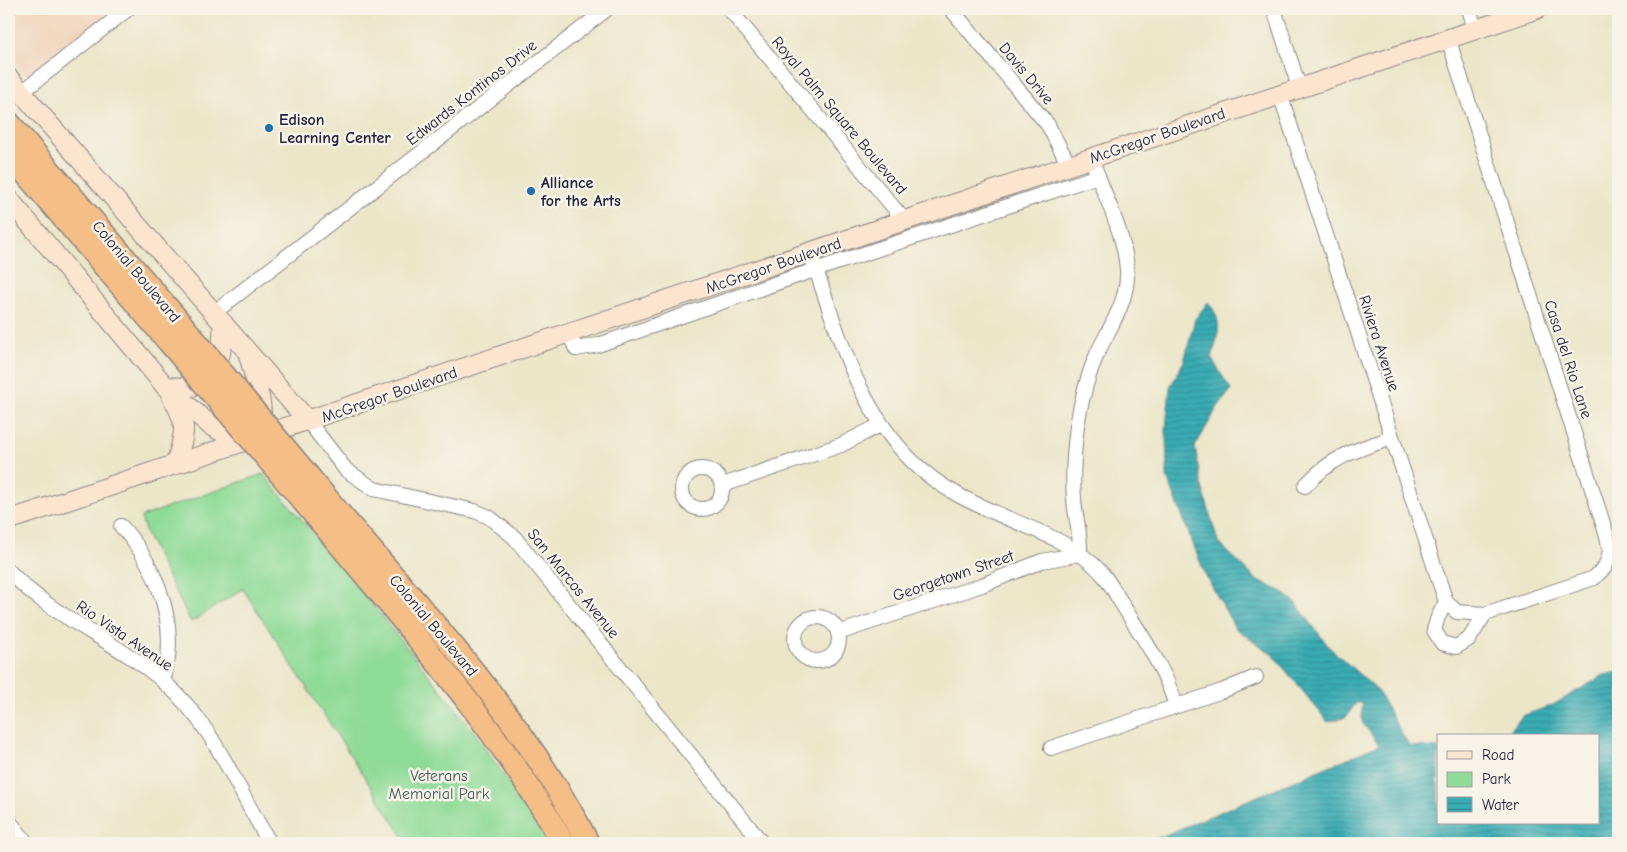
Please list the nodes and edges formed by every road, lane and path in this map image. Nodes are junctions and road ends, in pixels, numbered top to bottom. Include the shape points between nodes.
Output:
1 (128, 9) edge
2 (607, 9) edge
3 (729, 9) edge
4 (951, 9) edge
5 (1274, 9) edge
6 (1469, 9) edge
7 (1537, 9) edge
8 (1475, 29) junction
9 (1448, 38) junction
10 (9, 78) edge
11 (1299, 87) junction
12 (22, 92) junction
13 (1280, 94) junction
14 (9, 123) edge
15 (9, 154) edge
16 (1091, 157) junction
17 (1069, 165) junction
18 (1098, 176) junction
19 (9, 199) edge
20 (904, 220) junction
21 (810, 252) junction
22 (817, 270) junction
23 (219, 318) junction
24 (568, 333) junction
25 (176, 334) junction
26 (247, 350) junction
27 (165, 386) junction
28 (308, 421) junction
29 (880, 424) junction
30 (261, 436) junction
31 (1392, 438) junction
32 (176, 464) junction
33 (723, 485) dead end
34 (1305, 486) dead end
35 (9, 520) edge
36 (121, 526) dead end
37 (338, 526) junction
38 (1080, 554) junction
39 (9, 571) edge
40 (1446, 602) junction
41 (1485, 614) junction
42 (838, 633) dead end
43 (1256, 676) dead end
44 (163, 681) junction
45 (1176, 706) junction
46 (1051, 748) dead end
47 (9, 821) edge
48 (27, 843) edge
49 (270, 843) edge
50 (563, 843) edge
51 (588, 843) edge
52 (762, 843) edge

1 - 12 street
2 - 23 street, Edwards Kontinos Drive
3 - 20 street, Royal Palm Square Boulevard
4 - 17 street, Davis Drive via 1048,125
5 - 11 street
6 - 8 street
7 - 8 main road, McGregor Boulevard
8 - 9 main road, McGregor Boulevard
9 - 11 main road, McGregor Boulevard
9 - 41 street, Casa del Rio Lane via 1610,552 1605,567 1594,578
10 - 12 main road, Colonial Boulevard
11 - 13 main road, McGregor Boulevard
12 - 23 main road, Colonial Boulevard
13 - 16 main road, McGregor Boulevard
13 - 31 street, Riviera Avenue
14 - 25 highway, Colonial Boulevard
15 - 25 highway, Colonial Boulevard
16 - 17 main road, McGregor Boulevard
16 - 18 street
17 - 20 main road, McGregor Boulevard
18 - 22 street
18 - 38 street via 1127,269 1126,287 1115,320 1091,369 1077,426 1073,482 1081,533
19 - 27 main road
20 - 21 main road, McGregor Boulevard
21 - 22 street, Georgetown Street
21 - 24 main road, McGregor Boulevard
22 - 24 street via 598,346 576,349
22 - 29 street, Georgetown Street via 851,368
23 - 26 main road, Colonial Boulevard
23 - 27 main road via 223,352 218,366 201,384 188,388
24 - 28 main road, McGregor Boulevard
25 - 37 highway, Colonial Boulevard, bridge
26 - 28 main road, Colonial Boulevard
26 - 30 main road via 263,414
27 - 30 main road via 211,426 224,432
27 - 32 main road via 181,411 186,427
28 - 30 main road, McGregor Boulevard
28 - 52 street, San Marcos Avenue via 346,470 374,489 475,511 489,517 514,537
29 - 33 street via 840,445
29 - 38 street, Georgetown Street via 918,467 950,492
30 - 32 main road, McGregor Boulevard
31 - 34 street via 1339,457 1317,472
31 - 40 street, Riviera Avenue
32 - 35 main road, McGregor Boulevard
36 - 44 street via 146,559 163,599 170,660
37 - 50 highway, Colonial Boulevard via 512,760
37 - 51 highway, Colonial Boulevard via 489,691 529,746
38 - 42 street, Georgetown Street via 1042,561 982,585
38 - 45 street, Georgetown Street via 1105,576 1170,686
39 - 44 street, Rio Vista Avenue via 69,619
40 - 41 street via 1457,612
40 - 41 street via 1434,630 1442,643 1456,647 1469,639
43 - 45 street
44 - 49 street, Rio Vista Avenue via 212,737
45 - 46 street
47 - 48 street

